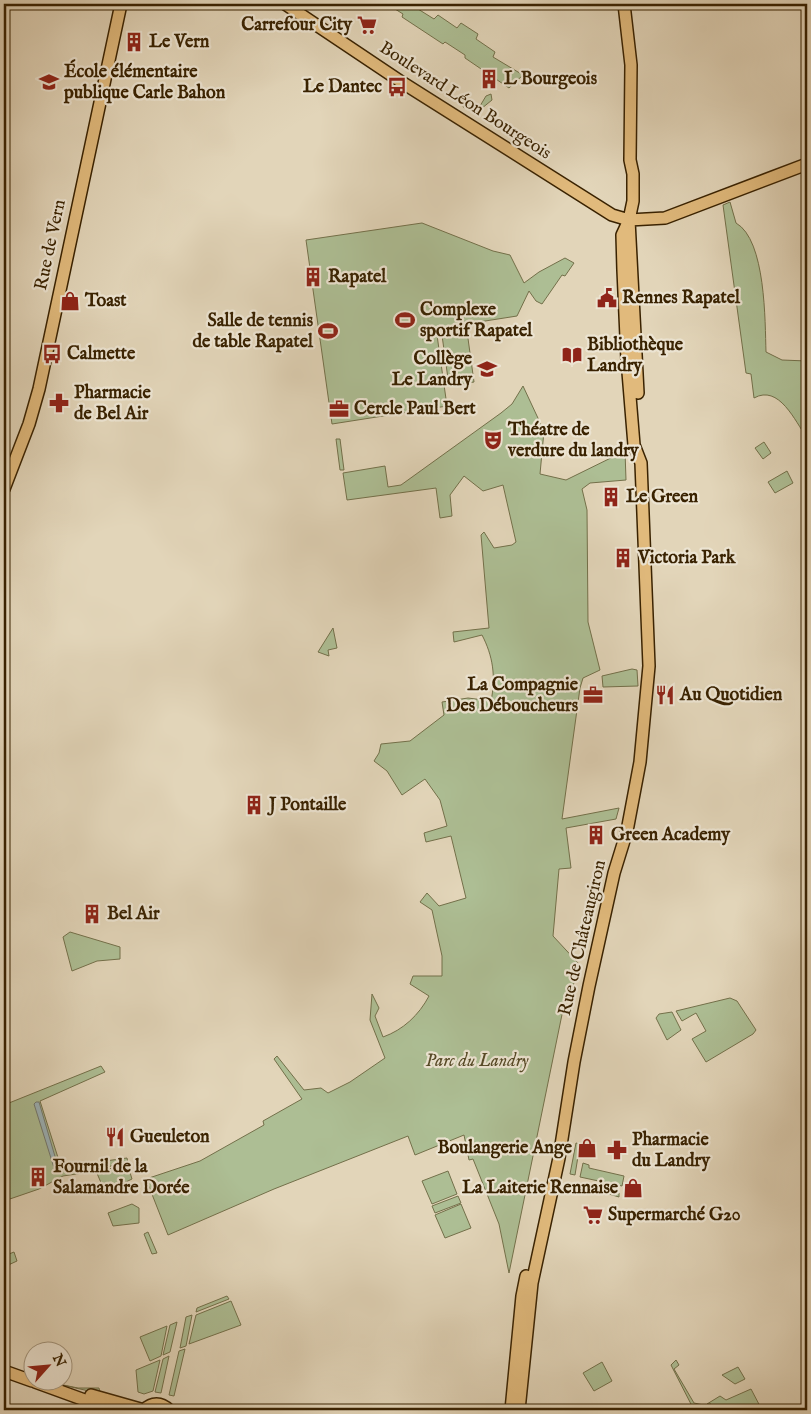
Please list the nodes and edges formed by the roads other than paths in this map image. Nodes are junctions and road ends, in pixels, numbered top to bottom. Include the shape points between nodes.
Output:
1 (121, 4) edge
2 (285, 4) edge
3 (624, 4) edge
4 (807, 164) edge
5 (629, 220) junction
6 (4, 489) edge
7 (564, 1117) junction
8 (4, 1372) edge
9 (22, 1377) edge
10 (66, 1392) edge
11 (69, 1393) junction
12 (112, 1410) edge
13 (144, 1410) edge
14 (169, 1410) edge
15 (511, 1410) edge
16 (520, 1410) edge

1 - 6 main road, Rue de Vern via 36,400
2 - 5 main road, Boulevard Léon Bourgeois via 402,83 587,200 612,215
3 - 5 main road, Rue de Châteaugiron via 630,58 630,160 626,202
4 - 5 main road via 665,218
5 - 7 main road, Rue de Châteaugiron via 622,235 626,360 634,445 641,463 647,679 636,789 589,986
7 - 15 main road, Rue de Châteaugiron via 560,1123 522,1296
7 - 16 main road, Rue de Châteaugiron via 559,1158 530,1298
8 - 9 main road
10 - 11 main road
11 - 12 main road
11 - 13 main road via 85,1394
13 - 14 main road via 158,1404

